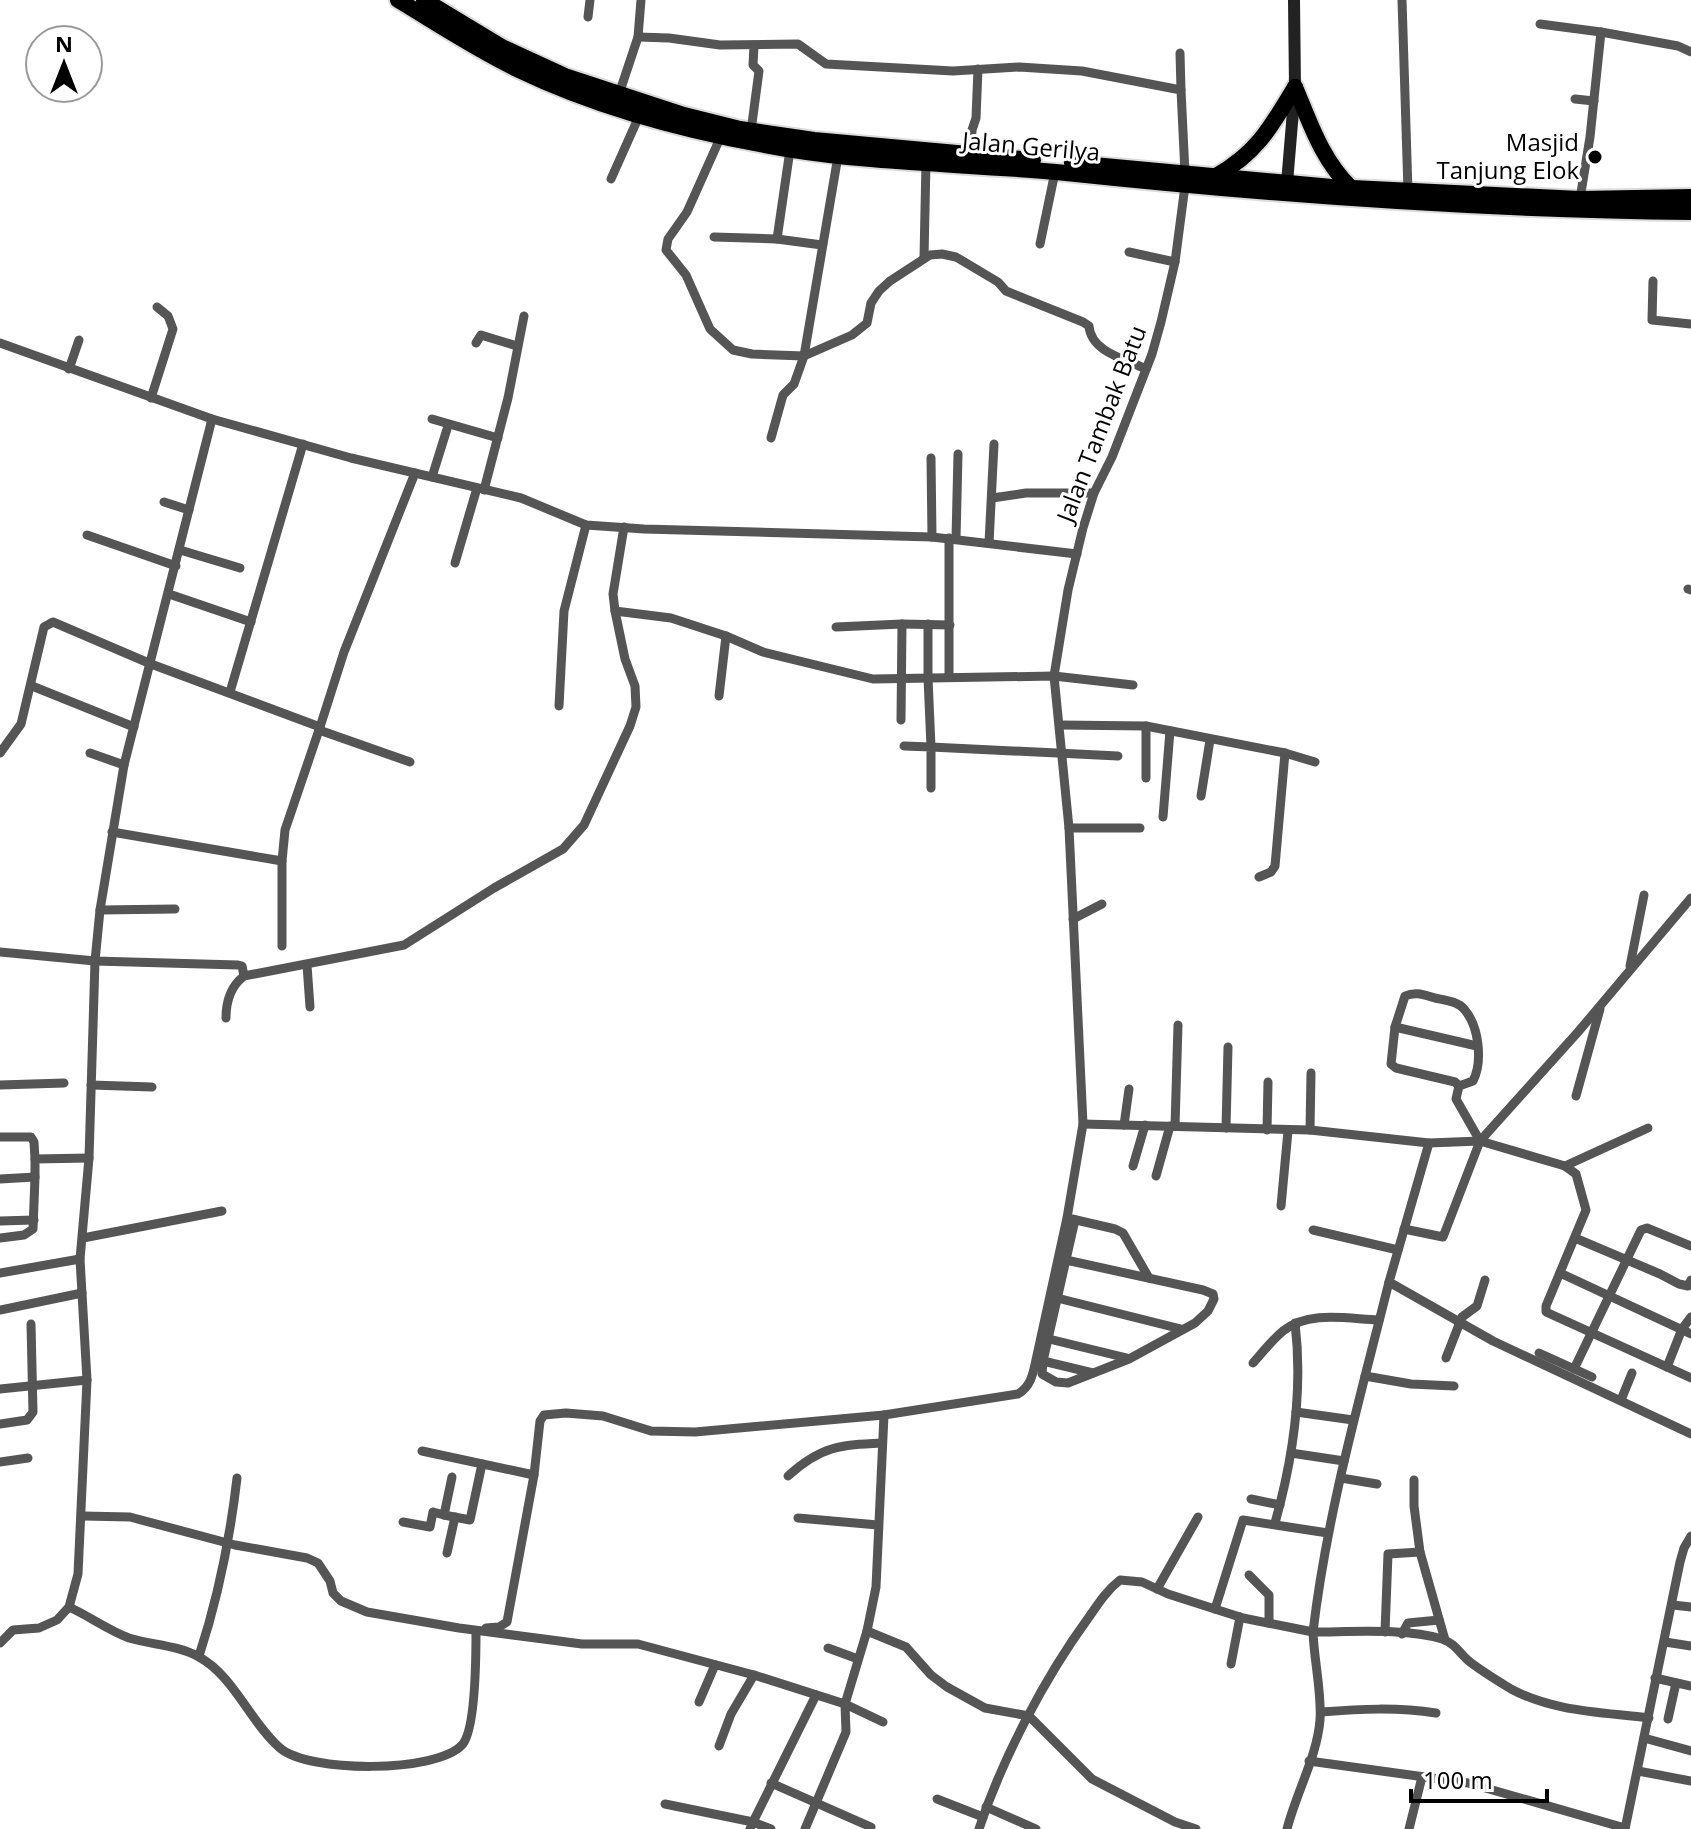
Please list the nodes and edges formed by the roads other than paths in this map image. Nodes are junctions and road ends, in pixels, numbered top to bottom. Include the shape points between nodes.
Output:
1 (398, 0) edge
2 (424, 0) edge
3 (590, 0) edge
4 (641, 0) edge
5 (1294, 0) edge
6 (1402, 0) edge
7 (588, 17) dead end
8 (1540, 24) dead end
9 (1601, 32) junction
10 (638, 37) junction
11 (754, 45) junction
12 (1691, 52) edge
13 (1180, 53) dead end
14 (978, 69) junction
15 (1295, 87) junction
16 (1181, 90) junction
17 (619, 94) junction
18 (1575, 99) dead end
19 (1594, 101) junction
20 (640, 114) junction
21 (751, 131) junction
22 (721, 136) junction
23 (813, 146) junction
24 (790, 150) junction
25 (971, 154) junction
26 (838, 156) junction
27 (926, 162) junction
28 (1055, 172) junction
29 (1216, 176) junction
30 (611, 179) dead end
31 (1185, 179) junction
32 (1287, 183) junction
33 (1351, 188) junction
34 (1408, 191) junction
35 (1332, 192) junction
36 (1691, 197) edge
37 (1580, 199) junction
38 (1691, 212) edge
39 (714, 237) dead end
40 (777, 239) junction
41 (1040, 244) dead end
42 (822, 245) junction
43 (1129, 252) dead end
44 (924, 258) junction
45 (1175, 262) junction
46 (1653, 281) dead end
47 (157, 307) dead end
48 (524, 316) dead end
49 (1691, 324) edge
50 (79, 340) dead end
51 (0, 343) edge
52 (476, 343) dead end
53 (517, 346) junction
54 (804, 356) junction
55 (69, 369) junction
56 (1146, 369) junction
57 (151, 398) junction
58 (212, 419) junction
59 (432, 419) dead end
60 (447, 429) dead end
61 (498, 438) junction
62 (771, 438) dead end
63 (303, 444) junction
64 (994, 444) dead end
65 (958, 454) dead end
66 (931, 458) dead end
67 (415, 473) junction
68 (432, 477) junction
69 (481, 489) junction
70 (1094, 493) junction
71 (992, 498) junction
72 (164, 502) dead end
73 (189, 510) junction
74 (586, 525) junction
75 (623, 527) junction
76 (87, 535) dead end
77 (932, 537) junction
78 (953, 538) junction
79 (989, 543) junction
80 (180, 550) junction
81 (1077, 554) junction
82 (455, 563) dead end
83 (176, 566) junction
84 (240, 568) dead end
85 (169, 594) junction
86 (615, 611) junction
87 (251, 622) junction
88 (902, 624) junction
89 (928, 624) junction
90 (950, 625) junction
91 (836, 627) dead end
92 (726, 636) junction
93 (151, 664) junction
94 (1054, 676) junction
95 (949, 677) junction
96 (902, 678) junction
97 (928, 678) junction
98 (1133, 685) dead end
99 (32, 686) junction
100 (230, 692) junction
101 (719, 696) dead end
102 (559, 706) dead end
103 (901, 720) dead end
104 (1060, 725) junction
105 (1146, 726) junction
106 (134, 727) junction
107 (320, 728) junction
108 (1170, 731) junction
109 (1210, 740) junction
110 (904, 746) dead end
111 (931, 747) junction
112 (1061, 752) junction
113 (0, 753) edge
114 (90, 753) dead end
115 (1285, 753) junction
116 (1118, 756) dead end
117 (410, 762) dead end
118 (1315, 762) dead end
119 (124, 765) junction
120 (1146, 778) dead end
121 (931, 788) dead end
122 (1201, 796) dead end
123 (1163, 817) dead end
124 (1069, 828) junction
125 (1140, 828) dead end
126 (112, 832) junction
127 (282, 861) junction
128 (1259, 877) dead end
129 (1644, 895) dead end
130 (1691, 898) edge
131 (1102, 904) dead end
132 (175, 909) dead end
133 (100, 910) junction
134 (1073, 919) junction
135 (282, 946) dead end
136 (0, 952) edge
137 (95, 961) junction
138 (307, 965) junction
139 (1629, 969) junction
140 (243, 972) junction
141 (1604, 999) junction
142 (310, 1007) dead end
143 (226, 1018) dead end
144 (1178, 1025) dead end
145 (1395, 1027) junction
146 (1477, 1046) junction
147 (1228, 1047) dead end
148 (1311, 1073) dead end
149 (1268, 1082) dead end
150 (64, 1083) dead end
151 (0, 1085) edge
152 (91, 1085) junction
153 (1459, 1086) junction
154 (152, 1087) dead end
155 (1129, 1089) dead end
156 (1576, 1096) dead end
157 (1083, 1124) junction
158 (1124, 1125) junction
159 (1145, 1125) junction
160 (1172, 1126) junction
161 (1226, 1128) junction
162 (1648, 1128) dead end
163 (1267, 1130) junction
164 (1310, 1130) junction
165 (1288, 1131) junction
166 (0, 1137) edge
167 (1480, 1141) junction
168 (1429, 1143) junction
169 (89, 1158) junction
170 (35, 1159) junction
171 (1133, 1166) dead end
172 (1565, 1166) junction
173 (1156, 1176) dead end
174 (35, 1177) junction
175 (0, 1179) edge
176 (1281, 1206) dead end
177 (222, 1211) dead end
178 (1071, 1219) junction
179 (34, 1220) junction
180 (0, 1221) edge
181 (1404, 1229) junction
182 (1313, 1230) dead end
183 (0, 1238) edge
184 (83, 1238) junction
185 (1575, 1238) junction
186 (1691, 1246) edge
187 (1398, 1250) junction
188 (80, 1259) junction
189 (1626, 1259) junction
190 (1066, 1260) junction
191 (0, 1273) edge
192 (1560, 1273) junction
193 (1149, 1278) junction
194 (1485, 1280) dead end
195 (1691, 1280) edge
196 (1389, 1282) junction
197 (82, 1293) junction
198 (1608, 1297) junction
199 (1057, 1298) junction
200 (0, 1310) edge
201 (1691, 1317) edge
202 (1379, 1320) junction
203 (1460, 1322) junction
204 (1295, 1323) junction
205 (31, 1324) dead end
206 (1181, 1329) junction
207 (1686, 1332) edge
208 (1591, 1334) junction
209 (1049, 1339) junction
210 (1539, 1353) dead end
211 (1446, 1358) dead end
212 (1129, 1359) junction
213 (1043, 1361) junction
214 (1253, 1363) dead end
215 (1667, 1367) junction
216 (1574, 1369) junction
217 (1093, 1373) junction
218 (1632, 1373) dead end
219 (1365, 1376) junction
220 (1592, 1377) dead end
221 (1691, 1378) edge
222 (87, 1380) junction
223 (1454, 1386) dead end
224 (34, 1387) junction
225 (0, 1389) edge
226 (1621, 1400) junction
227 (1296, 1412) junction
228 (884, 1415) junction
229 (1353, 1420) junction
230 (0, 1424) edge
231 (1691, 1434) edge
232 (882, 1443) junction
233 (422, 1451) dead end
234 (1291, 1453) junction
235 (28, 1458) dead end
236 (1344, 1461) junction
237 (0, 1462) edge
238 (482, 1464) junction
239 (534, 1475) junction
240 (788, 1476) dead end
241 (452, 1477) dead end
242 (237, 1478) dead end
243 (1341, 1478) junction
244 (1414, 1480) dead end
245 (1377, 1484) dead end
246 (1251, 1499) dead end
247 (1280, 1505) junction
248 (83, 1516) junction
249 (450, 1516) junction
250 (1198, 1517) dead end
251 (798, 1518) dead end
252 (403, 1522) dead end
253 (1275, 1523) junction
254 (878, 1525) junction
255 (1328, 1533) junction
256 (1691, 1536) edge
257 (229, 1544) junction
258 (1420, 1552) junction
259 (447, 1553) dead end
260 (1249, 1575) dead end
261 (1157, 1589) junction
262 (1673, 1605) junction
263 (69, 1607) junction
264 (1691, 1607) edge
265 (1215, 1609) junction
266 (1240, 1617) junction
267 (1439, 1620) junction
268 (1269, 1623) junction
269 (476, 1631) junction
270 (867, 1631) junction
271 (1313, 1632) junction
272 (1385, 1632) junction
273 (1402, 1634) junction
274 (1445, 1640) junction
275 (1665, 1642) junction
276 (0, 1643) edge
277 (1691, 1646) edge
278 (828, 1648) dead end
279 (199, 1656) junction
280 (858, 1659) junction
281 (1231, 1664) dead end
282 (715, 1665) junction
283 (754, 1675) junction
284 (1655, 1678) junction
285 (1676, 1683) junction
286 (1691, 1686) edge
287 (816, 1695) junction
288 (699, 1702) dead end
289 (845, 1704) junction
290 (1321, 1712) junction
291 (1436, 1713) dead end
292 (1029, 1716) junction
293 (1649, 1718) junction
294 (1668, 1719) dead end
295 (883, 1722) dead end
296 (1644, 1738) junction
297 (719, 1746) dead end
298 (1691, 1751) edge
299 (1309, 1761) junction
300 (1638, 1771) junction
301 (1422, 1777) junction
302 (1691, 1781) edge
303 (771, 1783) junction
304 (937, 1799) dead end
305 (817, 1803) junction
306 (665, 1804) dead end
307 (986, 1807) junction
308 (983, 1817) junction
309 (751, 1825) edge
310 (871, 1827) dead end
311 (771, 1829) edge
312 (805, 1829) edge
313 (979, 1829) edge
314 (1036, 1829) edge
315 (1196, 1829) edge
316 (1287, 1829) edge
317 (1409, 1829) edge
318 (1625, 1829) edge

1 - 20 highway, Jalan Gerilya via 520,71
2 - 17 highway, Jalan Gerilya via 522,58
3 - 7 street
4 - 10 street
5 - 15 main road
6 - 34 street
8 - 9 street
9 - 12 street
9 - 19 street
10 - 11 street
10 - 17 street
11 - 14 street via 798,44 826,64
11 - 21 street via 753,65 759,71
13 - 16 street, Jalan Tambak Batu
14 - 16 street via 1082,71
14 - 25 street
15 - 29 highway via 1252,151
15 - 32 main road
15 - 33 highway via 1325,157
16 - 31 street, Jalan Tambak Batu
17 - 21 highway, Jalan Gerilya
18 - 19 street
19 - 37 street
20 - 22 highway, Jalan Gerilya
20 - 30 street
21 - 23 highway, Jalan Gerilya
22 - 24 highway, Jalan Gerilya
22 - 54 street via 666,250 686,275 710,329 722,343 752,354
23 - 24 highway, Jalan Gerilya
23 - 25 highway, Jalan Gerilya
23 - 26 highway, Jalan Gerilya
24 - 40 street
25 - 31 highway, Jalan Gerilya
26 - 27 highway, Jalan Gerilya
26 - 42 street
27 - 28 highway, Jalan Gerilya
27 - 44 street
28 - 31 highway, Jalan Gerilya
28 - 41 street
29 - 31 highway, Jalan Gerilya
29 - 32 highway, Jalan Gerilya
31 - 35 highway, Jalan Gerilya
31 - 45 street, Jalan Tambak Batu
32 - 35 highway, Jalan Gerilya
33 - 34 highway, Jalan Gerilya
33 - 35 highway, Jalan Gerilya
34 - 37 highway, Jalan Gerilya
35 - 38 highway, Jalan Gerilya via 1475,207
36 - 37 highway, Jalan Gerilya
39 - 40 street
40 - 42 street
42 - 54 street
43 - 45 street
44 - 54 street via 879,291 859,331
44 - 56 street via 948,254 969,264 1006,291 1083,322 1097,345
45 - 56 street, Jalan Tambak Batu
46 - 49 street via 1652,320
47 - 57 street via 173,329
48 - 53 street
50 - 55 street
51 - 55 street
52 - 53 street via 481,335
53 - 61 street
54 - 62 street via 794,384 783,395
55 - 57 street
56 - 70 street, Jalan Tambak Batu
57 - 58 street
58 - 63 street
58 - 73 street
59 - 61 street
60 - 68 street
61 - 69 street
63 - 67 street
63 - 87 street
64 - 71 street
65 - 78 street
66 - 77 street
67 - 68 street
67 - 107 street via 344,652
68 - 69 street
69 - 74 street via 521,498
69 - 82 street
70 - 71 street
70 - 81 street, Jalan Tambak Batu
71 - 79 street
72 - 73 street
73 - 80 street
74 - 75 street
74 - 102 street via 564,611
75 - 77 street
75 - 86 street
76 - 83 street
77 - 78 street
78 - 79 street
78 - 90 street
79 - 81 street
80 - 83 street
80 - 84 street
81 - 94 street, Jalan Tambak Batu
83 - 85 street
85 - 87 street
85 - 93 street
86 - 92 street via 671,618
86 - 138 street via 636,707 574,838 404,945
87 - 100 street
88 - 89 street
88 - 91 street
88 - 96 street
89 - 90 street
89 - 97 street
90 - 95 street
92 - 96 street via 763,652 866,678
92 - 101 street
93 - 99 street via 48,622
93 - 100 street
93 - 106 street
94 - 95 street
94 - 98 street
94 - 104 street, Jalan Tambak Batu
95 - 97 street
96 - 97 street
96 - 103 street
97 - 111 street
99 - 106 street
99 - 113 street via 21,724
100 - 107 street
104 - 105 street
104 - 112 street, Jalan Tambak Batu
105 - 108 street
105 - 120 street
106 - 119 street
107 - 117 street
107 - 127 street via 285,830
108 - 109 street
108 - 123 street
109 - 115 street
109 - 122 street
110 - 111 street
111 - 112 street
111 - 121 street
112 - 116 street
112 - 124 street, Jalan Tambak Batu
114 - 119 street
115 - 118 street
115 - 128 street via 1275,866
119 - 126 street
124 - 125 street
124 - 134 street, Jalan Tambak Batu
126 - 127 street
126 - 133 street
127 - 135 street
129 - 139 street
130 - 139 street
131 - 134 street
132 - 133 street
133 - 137 street
134 - 157 street, Jalan Tambak Batu
136 - 137 street
137 - 140 street
137 - 152 street
138 - 140 street
138 - 142 street
139 - 141 street
140 - 143 street via 230,994
141 - 156 street
141 - 167 street
144 - 160 street
145 - 146 street
145 - 146 street via 1405,996 1415,993 1465,1009
145 - 153 street via 1391,1064
146 - 153 street via 1473,1081
147 - 161 street
148 - 164 street
149 - 163 street
150 - 151 street
152 - 154 street
152 - 169 street
153 - 167 street via 1456,1099
155 - 158 street
157 - 158 street
157 - 178 street, Jalan Tambak Batu
158 - 159 street
159 - 160 street
159 - 171 street
160 - 161 street
160 - 173 street
161 - 163 street
162 - 172 street
163 - 165 street
164 - 165 street
164 - 168 street
165 - 176 street
166 - 170 street via 31,1137
167 - 168 street
167 - 172 street
167 - 181 street via 1443,1237
168 - 181 street
169 - 170 street
169 - 184 street
170 - 174 street
172 - 185 street via 1576,1174 1585,1205
174 - 175 street
174 - 179 street
177 - 184 street
178 - 190 street
178 - 193 street via 1123,1233
178 - 228 street via 1025,1390
179 - 180 street
179 - 183 street via 30,1232
181 - 187 street
182 - 187 street
184 - 188 street
185 - 189 street
185 - 192 street
186 - 189 street via 1643,1228
187 - 196 street
188 - 191 street
188 - 197 street
189 - 195 street via 1679,1284 1688,1286
189 - 198 street
190 - 193 street
190 - 199 street
192 - 198 street
192 - 208 street via 1546,1312
193 - 206 street via 1213,1294 1208,1311
194 - 203 street via 1477,1306
196 - 202 street
196 - 203 street
197 - 200 street
197 - 222 street
198 - 207 street
198 - 208 street
199 - 206 street
199 - 209 street
201 - 207 street
202 - 204 street via 1313,1318
202 - 219 street
203 - 211 street
203 - 226 street
204 - 214 street
204 - 227 street via 1300,1361
205 - 224 street
206 - 212 street
207 - 215 street
208 - 215 street
208 - 216 street
209 - 212 street
209 - 213 street
210 - 216 street
212 - 217 street
213 - 217 street
213 - 217 street via 1043,1376 1056,1382
215 - 221 street
216 - 220 street
218 - 226 street
219 - 223 street
219 - 229 street
222 - 224 street
222 - 248 street
224 - 225 street
224 - 230 street via 31,1417
226 - 231 street
227 - 229 street
227 - 234 street
228 - 232 street
228 - 239 street via 743,1429 651,1431 603,1416 544,1415
229 - 236 street
232 - 240 street via 834,1446
232 - 254 street
233 - 238 street
234 - 236 street
234 - 247 street
235 - 237 street
236 - 243 street
238 - 239 street
238 - 249 street via 470,1520
239 - 269 street via 507,1622
241 - 249 street
242 - 257 street
243 - 245 street
243 - 255 street
244 - 258 street
246 - 247 street
247 - 253 street
248 - 257 street via 130,1517
248 - 263 street
249 - 252 street via 433,1512 430,1527
249 - 259 street
250 - 261 street
251 - 254 street
253 - 255 street
253 - 265 street via 1241,1522
254 - 270 street via 876,1587
255 - 271 street
256 - 262 street
257 - 269 street via 318,1563 333,1593 352,1607
257 - 279 street
258 - 267 street
258 - 272 street via 1388,1554
260 - 268 street via 1269,1595
261 - 265 street
261 - 292 street via 1126,1579 1115,1584 1074,1637
262 - 264 street
262 - 275 street
263 - 276 street via 57,1620 13,1630
263 - 279 street via 125,1636
265 - 266 street
266 - 268 street
266 - 281 street
267 - 273 street via 1408,1623
267 - 274 street
268 - 271 street
269 - 279 street via 467,1736 462,1745 429,1761 349,1766 291,1755
269 - 282 street via 582,1644 638,1644
270 - 280 street
270 - 292 street via 906,1647 931,1675 985,1708
271 - 272 street
271 - 290 street
272 - 273 street
273 - 274 street
274 - 293 street via 1468,1661 1535,1700
275 - 277 street
275 - 284 street
278 - 280 street
280 - 289 street
282 - 283 street
282 - 288 street
283 - 287 street
283 - 297 street
284 - 285 street
284 - 293 street
285 - 286 street
285 - 294 street
287 - 289 street
287 - 303 street
289 - 295 street
289 - 305 street via 846,1732
290 - 291 street via 1379,1707
290 - 299 street
292 - 307 street
292 - 315 street via 1092,1779
293 - 296 street
296 - 298 street
296 - 300 street
299 - 301 street
299 - 316 street
300 - 302 street
300 - 318 street
301 - 317 street
301 - 318 street via 1494,1789
303 - 305 street
303 - 309 street
304 - 308 street
305 - 310 street
305 - 312 street
306 - 309 street
307 - 308 street
307 - 314 street
308 - 313 street
309 - 311 street

